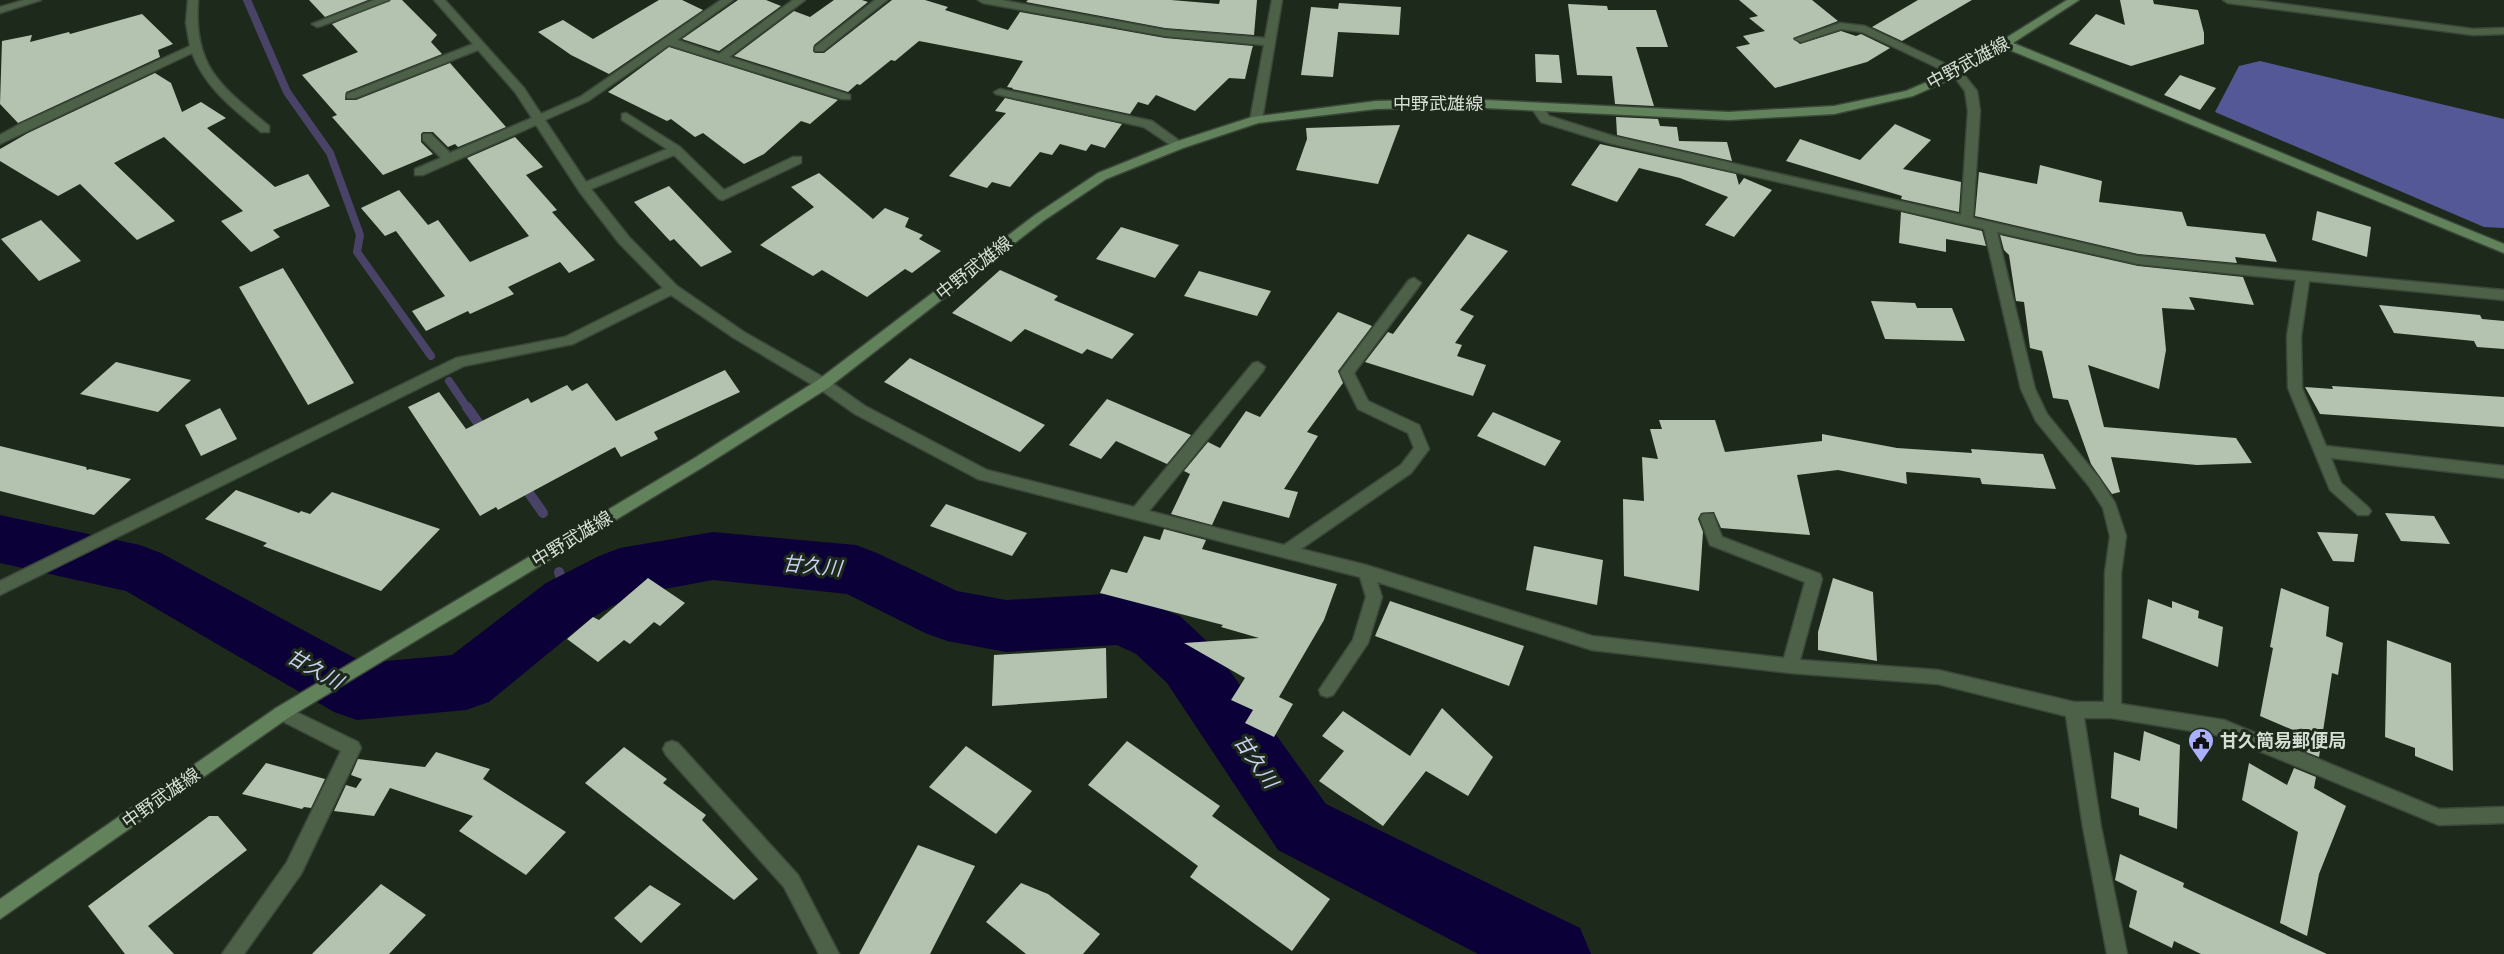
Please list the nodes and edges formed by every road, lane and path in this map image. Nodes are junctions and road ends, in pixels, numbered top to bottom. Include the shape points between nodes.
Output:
1 (36, 0) edge
2 (193, 0) edge
3 (384, 0) edge
4 (439, 0) edge
5 (728, 0) edge
6 (800, 0) edge
7 (882, 0) edge
8 (983, 0) edge
9 (1277, 0) edge
10 (2074, 0) edge
11 (2228, 0) edge
12 (0, 10) edge
13 (317, 24) dead end
14 (2504, 31) edge
15 (1801, 39) dead end
16 (670, 42) junction
17 (1270, 42) junction
18 (2005, 44) junction
19 (480, 45) junction
20 (195, 48) junction
21 (819, 49) dead end
22 (720, 58) junction
23 (1957, 73) junction
24 (1000, 92) dead end
25 (351, 96) dead end
26 (846, 97) dead end
27 (1536, 106) junction
28 (626, 117) dead end
29 (1256, 120) junction
30 (540, 121) junction
31 (265, 129) dead end
32 (428, 137) dead end
33 (0, 140) edge
34 (1179, 145) junction
35 (676, 150) junction
36 (449, 159) junction
37 (797, 160) dead end
38 (419, 172) dead end
39 (583, 188) junction
40 (1967, 219) junction
41 (1989, 225) junction
42 (2504, 249) edge
43 (2303, 276) junction
44 (1414, 283) dead end
45 (672, 289) junction
46 (2504, 295) edge
47 (1258, 367) dead end
48 (823, 384) junction
49 (2321, 451) junction
50 (2504, 472) edge
51 (2363, 511) dead end
52 (1137, 515) junction
53 (1708, 518) dead end
54 (1285, 552) junction
55 (1366, 572) junction
56 (0, 588) edge
57 (1790, 666) junction
58 (1327, 690) dead end
59 (2074, 710) junction
60 (2112, 710) junction
61 (282, 713) junction
62 (672, 748) dead end
63 (2504, 815) edge
64 (0, 910) edge
65 (232, 954) edge
66 (829, 954) edge
67 (2117, 954) edge

1 - 12 street
2 - 20 street via 190,25
3 - 13 street
4 - 19 street
5 - 16 street
6 - 22 street
7 - 21 street
8 - 17 street via 1165,33
9 - 17 street
10 - 18 main road, 中野武雄線
11 - 14 street via 2474,32
15 - 23 street via 1840,26 1865,29
16 - 22 street
16 - 30 street via 584,99
17 - 29 street
18 - 23 main road, 中野武雄線
18 - 42 main road
19 - 25 street
19 - 30 street via 520,90
20 - 31 street via 215,86
20 - 33 street
22 - 26 street
23 - 27 main road, 中野武雄線 via 1909,94 1834,110 1729,116
23 - 40 street via 1971,91 1974,111
24 - 34 street via 1148,124
27 - 29 main road, 中野武雄線 via 1376,105
27 - 40 street via 1545,119 1613,140
28 - 35 street
29 - 34 main road, 中野武雄線
30 - 36 street
30 - 39 street
32 - 36 street
34 - 48 main road, 中野武雄線 via 1102,177 1039,218
35 - 37 street via 723,196
35 - 39 street
36 - 38 street
39 - 45 street via 624,240
40 - 41 street
41 - 43 street via 2138,260
41 - 60 street via 2028,389 2041,417 2105,498 2118,536 2113,573
43 - 46 street
43 - 49 street via 2294,336 2295,388
44 - 54 street via 1347,372 1363,405 1414,429 1422,449 1406,469
45 - 48 street via 739,335
45 - 56 street via 568,341 461,362
47 - 52 street
48 - 52 street via 860,410 983,475
48 - 61 main road, 中野武雄線
49 - 50 street
49 - 51 street via 2335,486
52 - 54 street
53 - 57 street via 1716,542 1814,579
54 - 55 street
55 - 57 street via 1592,643
55 - 58 street via 1374,597 1360,643
57 - 59 street via 1938,678
59 - 60 street
59 - 67 street
60 - 63 street via 2224,728 2439,818
61 - 64 main road, 中野武雄線
61 - 65 street via 352,748 294,868
62 - 66 street via 792,881

